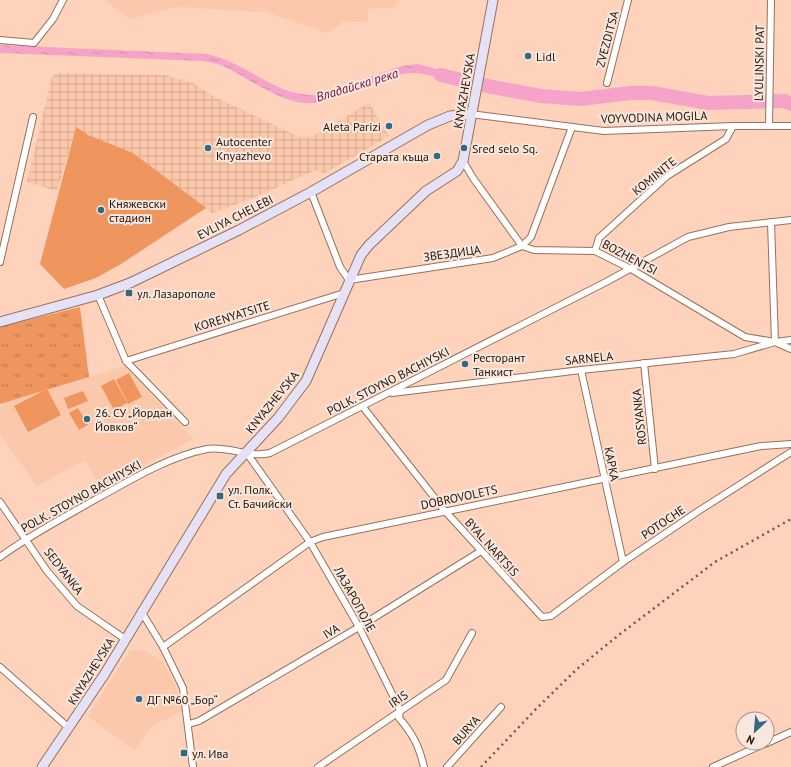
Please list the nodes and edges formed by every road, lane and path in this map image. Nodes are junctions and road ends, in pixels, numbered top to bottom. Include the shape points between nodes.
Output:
1 (63, 0) edge
2 (493, 0) edge
3 (628, 0) edge
4 (771, 0) edge
5 (0, 40) edge
6 (607, 83) dead end
7 (470, 114) junction
8 (33, 117) dead end
9 (733, 126) junction
10 (769, 126) junction
11 (791, 126) edge
12 (572, 127) junction
13 (463, 161) junction
14 (311, 192) junction
15 (791, 220) edge
16 (771, 222) junction
17 (522, 246) junction
18 (595, 251) junction
19 (0, 262) edge
20 (631, 269) junction
21 (349, 280) junction
22 (344, 293) junction
23 (98, 295) junction
24 (0, 322) edge
25 (791, 340) edge
26 (775, 342) junction
27 (791, 349) edge
28 (126, 361) junction
29 (644, 363) junction
30 (581, 370) junction
31 (389, 393) junction
32 (363, 407) junction
33 (185, 422) dead end
34 (791, 444) edge
35 (246, 452) junction
36 (791, 452) edge
37 (655, 469) junction
38 (604, 479) junction
39 (0, 502) edge
40 (445, 511) junction
41 (25, 539) junction
42 (310, 542) junction
43 (481, 551) junction
44 (0, 558) edge
45 (623, 562) junction
46 (141, 611) junction
47 (551, 616) joint
48 (359, 627) junction
49 (472, 633) dead end
50 (125, 639) junction
51 (164, 648) junction
52 (0, 667) edge
53 (501, 707) dead end
54 (400, 710) junction
55 (189, 724) junction
56 (69, 728) junction
57 (791, 732) edge
58 (775, 739) edge
59 (748, 751) edge
60 (42, 767) edge
61 (194, 767) edge
62 (318, 767) edge
63 (424, 767) edge
64 (447, 767) edge
65 (713, 767) edge

1 - 5 street via 53,19 34,43
2 - 7 street, KNYAZHEVSKA
3 - 6 street, ZVEZDITSA
4 - 10 street, LYULINSKI PAT
7 - 12 street, VOYVODINA MOGILA
7 - 13 street, KNYAZHEVSKA
7 - 14 street, EVLIYA CHELEBI via 450,116 428,125
8 - 19 street
9 - 10 street, VOYVODINA MOGILA
9 - 12 street, VOYVODINA MOGILA via 604,131
9 - 18 street, KOMINITE via 726,139 662,181 599,238
10 - 11 street, VOYVODINA MOGILA
12 - 17 street via 531,237
13 - 17 street via 472,178
13 - 21 street, KNYAZHEVSKA via 457,171 426,191 369,245
14 - 21 street via 340,267
14 - 23 street, EVLIYA CHELEBI via 130,283
15 - 16 street, POLK. STOYNO BACHIYSKI
16 - 20 street, POLK. STOYNO BACHIYSKI via 729,227 688,237
16 - 26 street
17 - 18 street, BOZHENTSI via 534,250
17 - 21 street, ЗВЕЗДИЦА via 494,258
18 - 20 street, BOZHENTSI
20 - 26 street, BOZHENTSI via 745,337
20 - 31 street, POLK. STOYNO BACHIYSKI
21 - 22 street, KNYAZHEVSKA
22 - 28 street, KORENYATSITE
22 - 35 street, KNYAZHEVSKA via 306,381 278,418
23 - 24 street, EVLIYA CHELEBI
23 - 28 street
25 - 26 street, SARNELA
26 - 27 street, BOZHENTSI
26 - 29 street, SARNELA via 734,354
28 - 33 street
29 - 30 street, SARNELA
29 - 37 street, ROSYANKA
30 - 31 street, SARNELA
30 - 38 street, KAPKA
31 - 32 street, POLK. STOYNO BACHIYSKI
32 - 35 street, POLK. STOYNO BACHIYSKI via 270,453 260,455
32 - 40 street, BYAL NARTSIS
34 - 37 street, DOBROVOLETS via 761,446
35 - 41 street, POLK. STOYNO BACHIYSKI via 209,449 185,454 136,477
35 - 42 street, ЛАЗАРОПОЛЕ
35 - 46 street, KNYAZHEVSKA via 226,474
36 - 45 street, POTOCHE
37 - 38 street, DOBROVOLETS
38 - 40 street, DOBROVOLETS
38 - 45 street, KAPKA
39 - 41 street, SEDYANKA
40 - 42 street, DOBROVOLETS
40 - 43 street, BYAL NARTSIS
41 - 44 street, POLK. STOYNO BACHIYSKI
41 - 50 street, SEDYANKA via 47,571 77,606
42 - 48 street, ЛАЗАРОПОЛЕ
42 - 51 street, DOBROVOLETS
43 - 47 street, BYAL NARTSIS via 542,617
43 - 48 street, IVA
45 - 47 street, POTOCHE
46 - 50 street, KNYAZHEVSKA
46 - 51 street
48 - 54 street, ЛАЗАРОПОЛЕ
48 - 55 street, IVA via 199,721
49 - 54 street, IRIS via 446,680
50 - 56 street, KNYAZHEVSKA
51 - 55 street via 183,688
52 - 56 street
53 - 64 street, BURYA
54 - 62 street, IRIS
54 - 63 street, ЛАЗАРОПОЛЕ via 399,718 412,733
55 - 61 street
56 - 60 street, KNYAZHEVSKA
57 - 58 street
59 - 65 street

